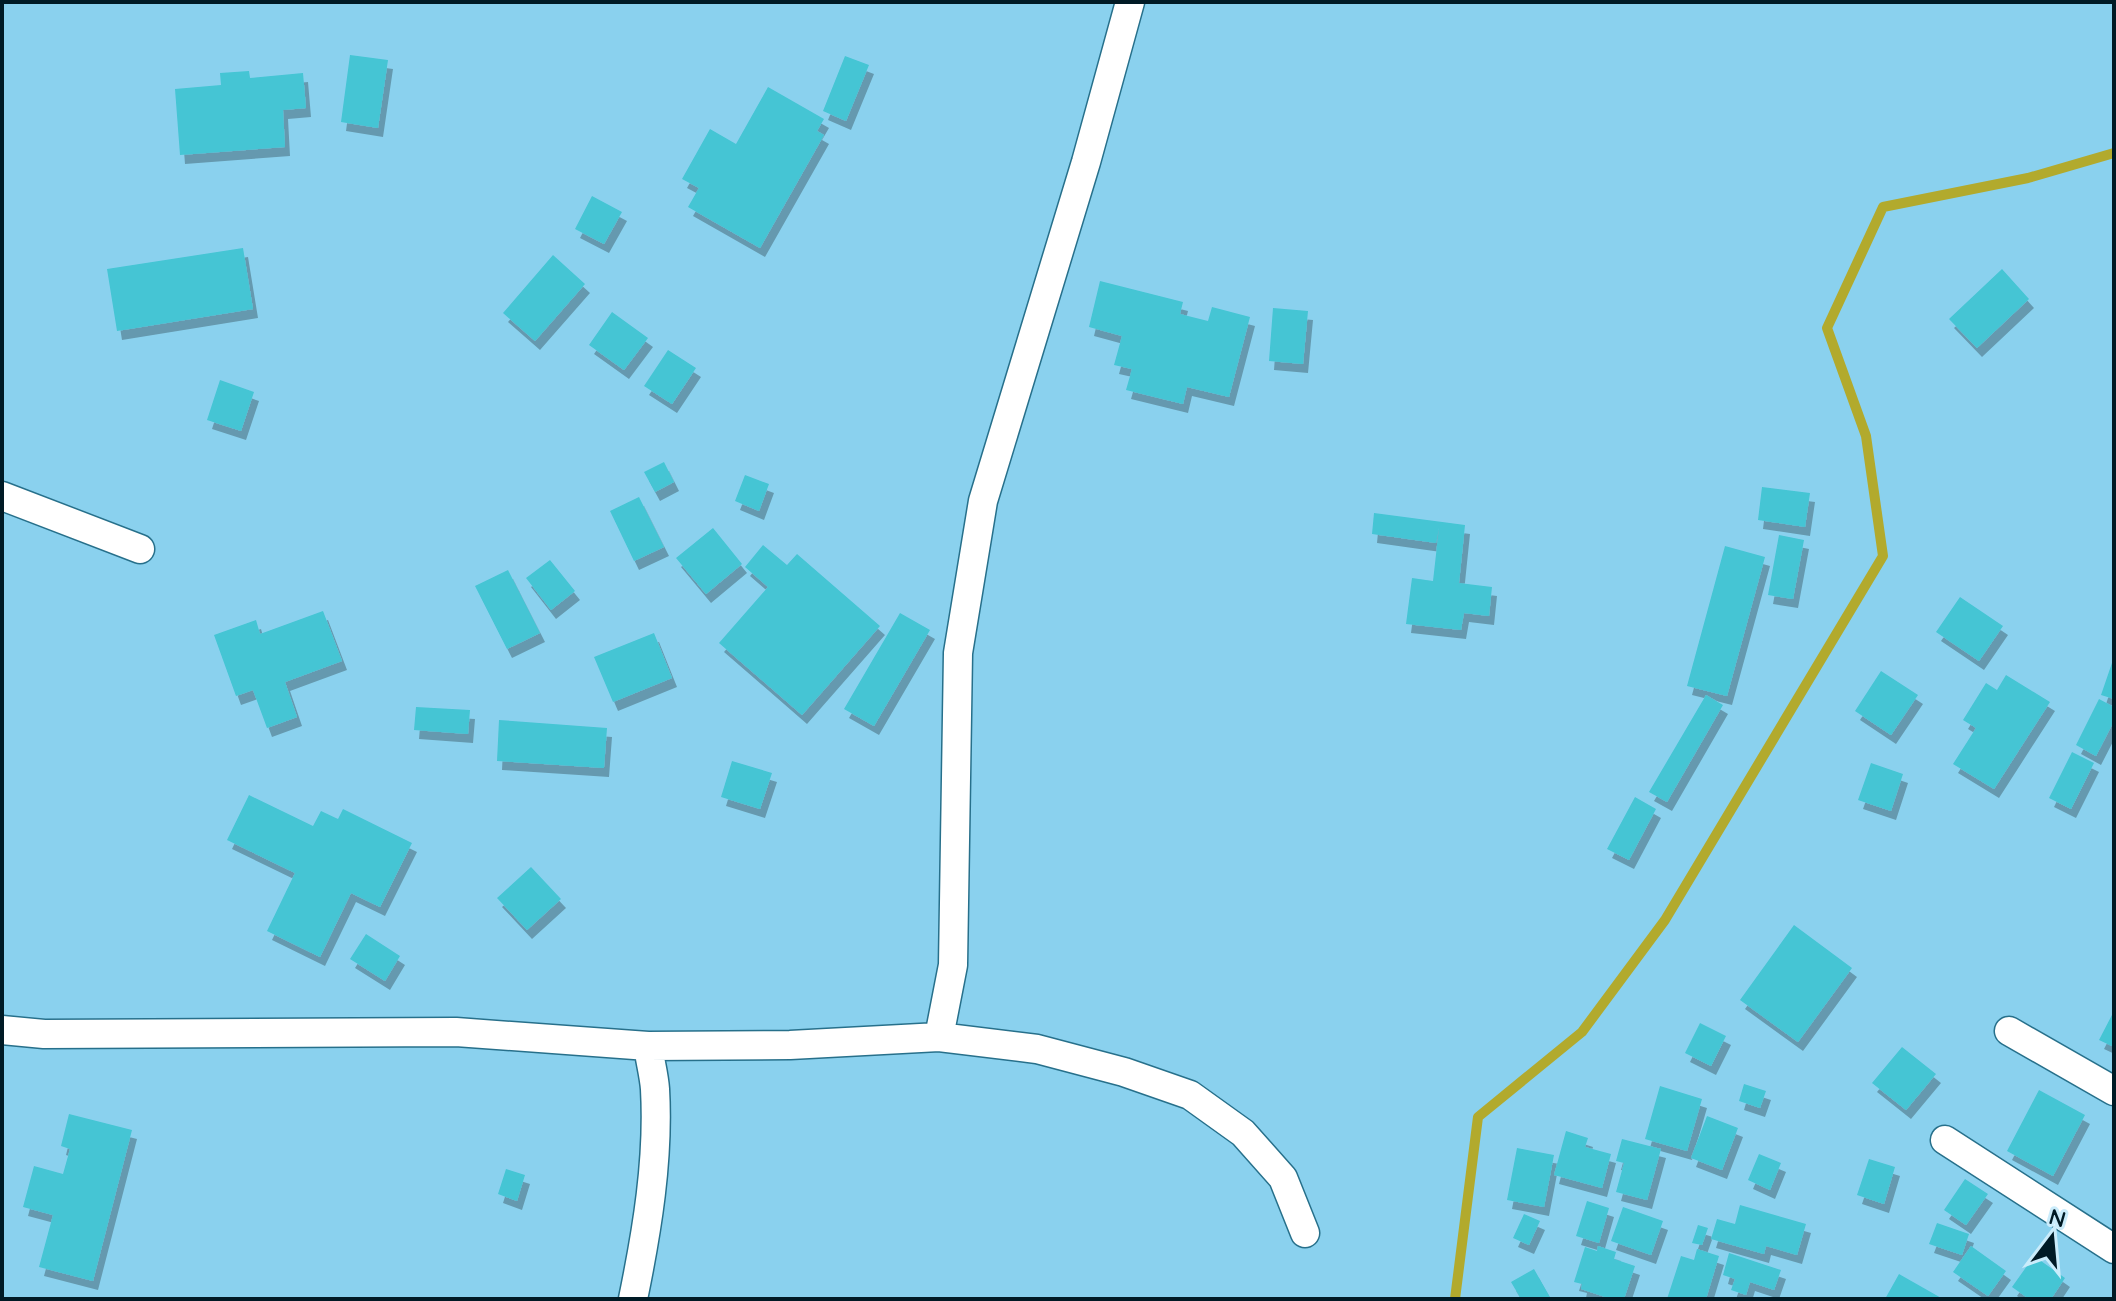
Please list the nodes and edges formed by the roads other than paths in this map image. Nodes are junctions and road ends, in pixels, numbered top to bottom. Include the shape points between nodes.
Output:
1 (1130, 2) edge
2 (2, 496) edge
3 (140, 549) dead end
4 (2, 1030) edge
5 (2009, 1031) dead end
6 (939, 1037) junction
7 (648, 1046) junction
8 (2114, 1091) edge
9 (1945, 1140) dead end
10 (1305, 1233) dead end
11 (2114, 1249) edge
12 (633, 1299) edge

1 - 6 street via 983,501 958,653 953,965
2 - 3 street
4 - 7 street via 456,1032
5 - 8 street
6 - 7 street
6 - 10 street via 1037,1049 1190,1095 1243,1133 1283,1178
7 - 12 street via 655,1088 654,1138 646,1238
9 - 11 street

